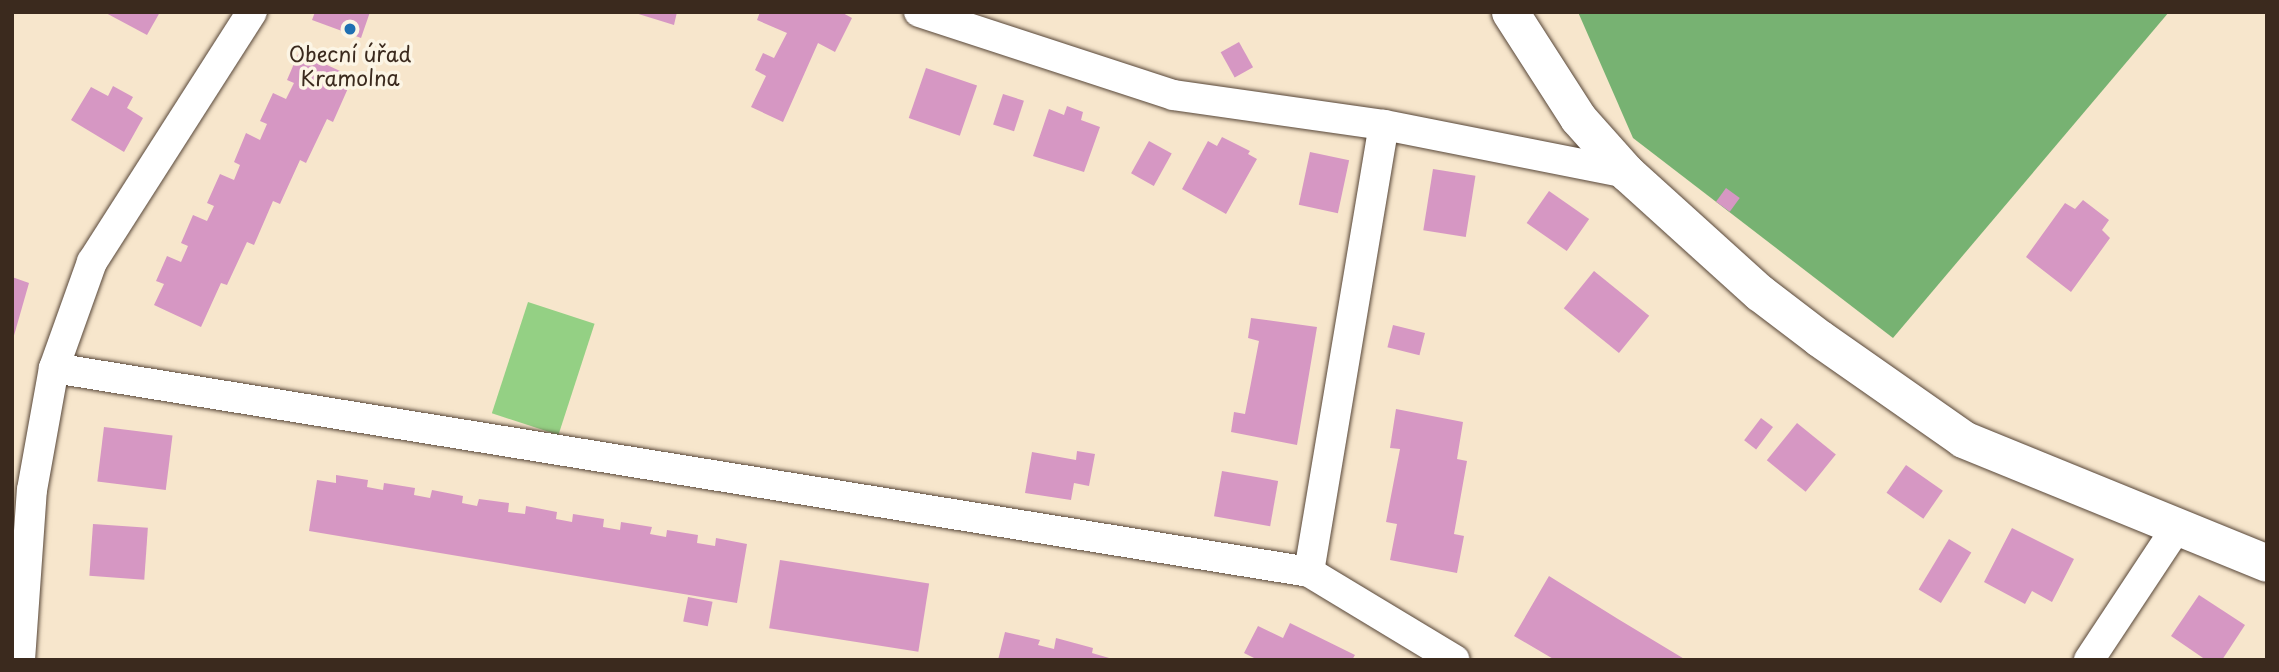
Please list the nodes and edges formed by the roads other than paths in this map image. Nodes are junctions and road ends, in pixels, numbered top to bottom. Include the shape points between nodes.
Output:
1 (252, 12) edge
2 (919, 12) edge
3 (1510, 12) edge
4 (1384, 125) junction
5 (1626, 173) junction
6 (54, 368) junction
7 (2177, 527) junction
8 (2267, 563) edge
9 (1310, 572) junction
10 (20, 660) edge
11 (1455, 660) edge
12 (2089, 660) edge

1 - 6 street via 92,262
2 - 4 street via 1173,94
3 - 5 street via 1578,118
4 - 5 street
4 - 9 street
5 - 7 street via 1760,293 1963,439
6 - 9 street
6 - 10 street via 32,490
7 - 8 street
7 - 12 street
9 - 11 street

